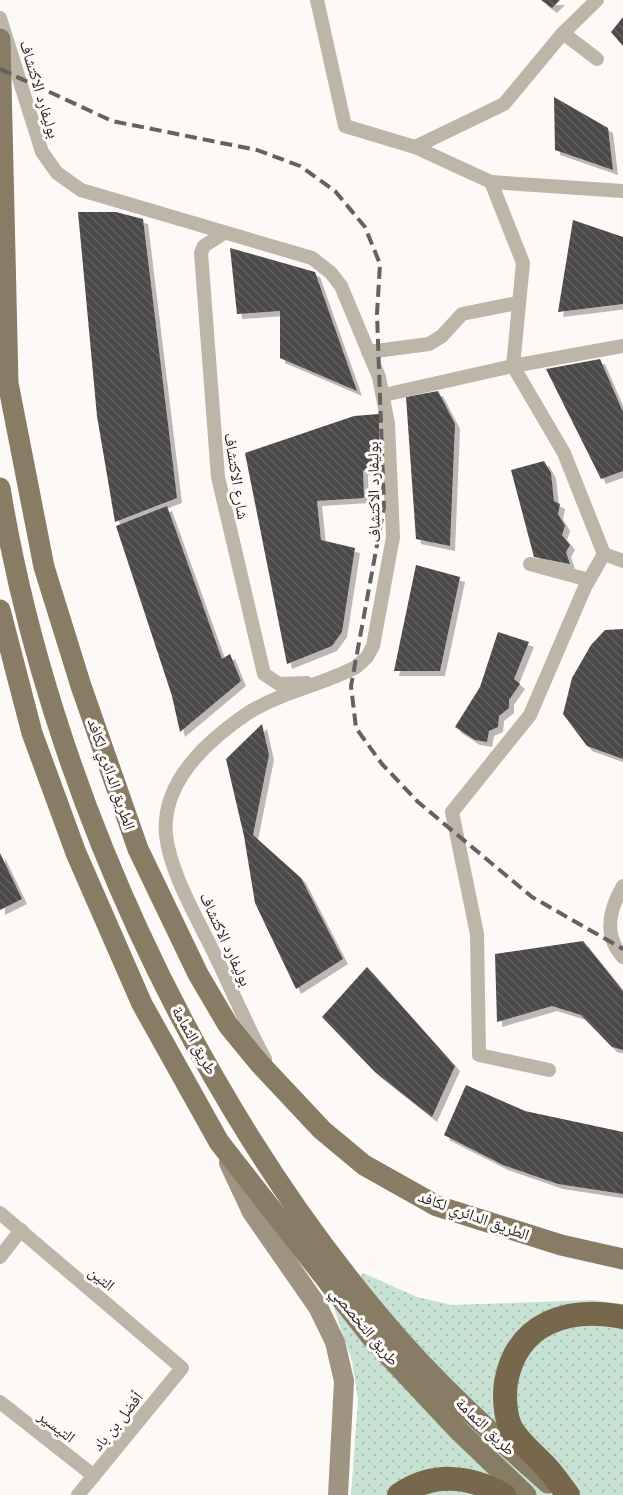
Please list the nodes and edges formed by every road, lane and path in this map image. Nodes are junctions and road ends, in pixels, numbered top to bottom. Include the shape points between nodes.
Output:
1 (317, 0) edge
2 (597, 0) edge
3 (0, 18) edge
4 (562, 33) junction
5 (0, 39) edge
6 (597, 59) dead end
7 (415, 147) junction
8 (491, 182) junction
9 (623, 191) edge
10 (224, 233) junction
11 (517, 303) junction
12 (623, 346) edge
13 (368, 352) junction
14 (513, 366) junction
15 (384, 395) junction
16 (0, 488) edge
17 (604, 554) junction
18 (623, 561) edge
19 (530, 564) dead end
20 (589, 580) junction
21 (0, 610) edge
22 (0, 654) edge
23 (319, 681) junction
24 (32, 734) junction
25 (623, 886) edge
26 (623, 957) edge
27 (549, 1070) dead end
28 (278, 1082) junction
29 (219, 1142) junction
30 (0, 1213) edge
31 (21, 1230) junction
32 (618, 1255) edge
33 (0, 1257) edge
34 (623, 1317) edge
35 (182, 1368) joint
36 (0, 1402) edge
37 (94, 1476) junction
38 (78, 1495) edge
39 (338, 1495) edge
40 (399, 1495) edge
41 (504, 1495) edge
42 (526, 1495) edge
43 (562, 1495) edge
44 (568, 1495) edge

1 - 7 street via 345,126
2 - 4 street
3 - 10 street, بوليفارد الاكتشاف via 38,141 57,172 81,190
4 - 6 street
4 - 7 street via 504,104
5 - 28 main road, الطريق الدائري لكافد via 8,383 44,567 138,849 228,1024
7 - 8 street
8 - 9 street
8 - 11 street via 523,263
10 - 13 street, بوليفارد الاكتشاف via 312,258 322,266 341,286
10 - 23 street, شارع الاكتشاف via 204,246 201,253 220,488 264,674 279,684
11 - 13 street via 462,314 429,344
11 - 14 street
12 - 14 street
13 - 15 street, بوليفارد الاكتشاف
14 - 15 street
14 - 17 street via 564,453
15 - 23 street, بوليفارد الاكتشاف via 393,529 377,630 373,646 361,663
16 - 43 main road, طريق الثمامة via 37,661 94,826 162,980 223,1093 334,1258 387,1325 485,1428
17 - 18 street
17 - 20 street
19 - 20 street
20 - 27 street via 530,715 452,812 477,934 479,1055
21 - 24 main road, طريق الثمامة
22 - 24 main road, طريق الثمامة
23 - 28 street, بوليفارد الاكتشاف via 249,712 223,733 180,778 168,812 168,847 192,910
24 - 29 main road, طريق الثمامة via 76,854 142,1004
25 - 26 street via 610,914 615,947
28 - 32 main road, الطريق الدائري لكافد via 322,1130 364,1165 405,1190 437,1206 561,1245
29 - 39 main road via 252,1212 318,1307 335,1342 344,1381
29 - 42 main road, طريق التخصصي via 372,1338 460,1432
30 - 31 street, التين
31 - 33 street
31 - 35 street, التين
34 - 44 highway via 575,1314 544,1323 528,1336 508,1373 506,1408 510,1426
35 - 37 street, أفضل بن باد
36 - 37 street, التيسير
37 - 38 street, أفضل بن باد
40 - 41 highway via 412,1486 445,1477 473,1481

